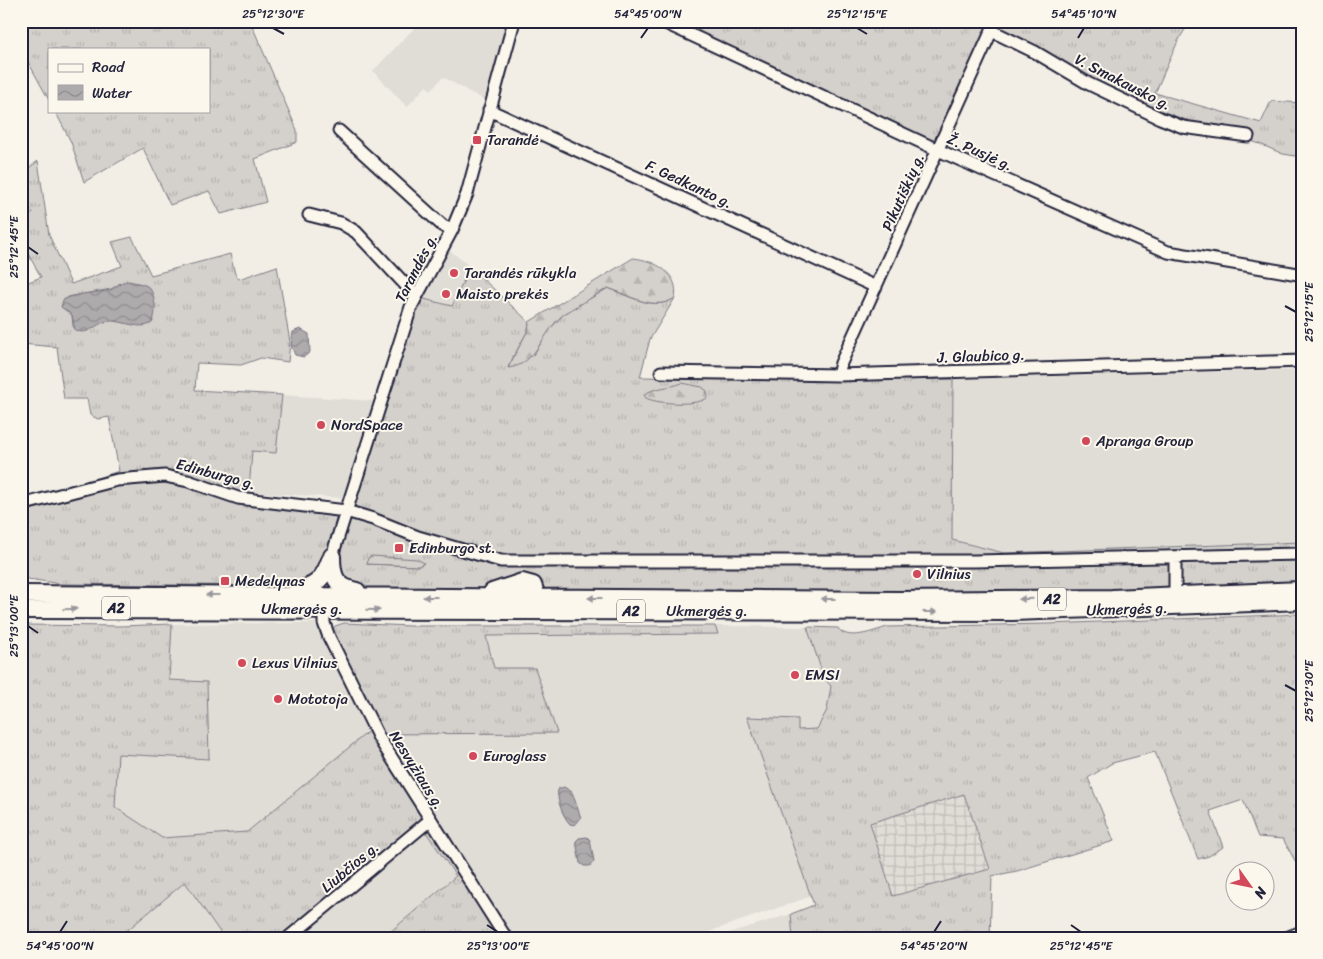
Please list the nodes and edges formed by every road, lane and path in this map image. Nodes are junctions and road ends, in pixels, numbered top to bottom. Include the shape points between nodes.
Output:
1 (514, 21) edge
2 (661, 21) edge
3 (994, 26) edge
4 (489, 110) junction
5 (339, 131) dead end
6 (1248, 136) dead end
7 (938, 150) junction
8 (309, 215) dead end
9 (452, 230) junction
10 (1298, 274) dead end
11 (876, 287) junction
12 (416, 296) junction
13 (1302, 361) edge
14 (661, 372) dead end
15 (838, 375) junction
16 (21, 491) edge
17 (23, 505) edge
18 (346, 511) junction
19 (1302, 554) edge
20 (332, 556) junction
21 (1175, 557) junction
22 (21, 586) edge
23 (1302, 590) edge
24 (21, 594) edge
25 (61, 594) junction
26 (279, 596) junction
27 (382, 596) junction
28 (1175, 596) junction
29 (534, 597) junction
30 (1302, 601) edge
31 (324, 609) junction
32 (21, 610) edge
33 (494, 611) junction
34 (430, 820) junction
35 (1302, 932) edge
36 (288, 938) edge
37 (506, 938) edge
38 (1286, 938) edge

1 - 4 street, Tarandės g.
2 - 7 street, Ž. Pusjė g.
3 - 6 street, V. Smakausko g. via 1089,84 1160,118 1183,127
3 - 7 street, Pikutiškių g.
4 - 9 street, Tarandės g. via 472,179
4 - 11 street, F. Gedkanto g.
5 - 9 street via 443,226
7 - 10 street, Ž. Pusjė g. via 1168,252
7 - 11 street, Pikutiškių g.
8 - 12 street via 341,223 356,232
9 - 12 street, Tarandės g.
11 - 15 street, Pikutiškių g.
12 - 18 street, Tarandės g.
13 - 15 street, J. Glaubico g.
14 - 15 street, J. Glaubico g.
16 - 17 street
17 - 18 street, Edinburgo g. via 117,480 165,476 238,498
18 - 20 street, Tarandės g.
18 - 21 street, Edinburgo g. via 418,537 502,561 974,561
19 - 21 street, Edinburgo g.
20 - 26 highway via 318,583
20 - 27 highway via 333,576 339,585
21 - 28 street
22 - 25 highway, A2
23 - 28 highway, Ukmergės g. / A2
24 - 25 highway
26 -> 25 highway, Ukmergės g. / A2
26 - 27 highway, Ukmergės g. / A2
29 -> 27 highway, Ukmergės g. / A2 via 535,588 526,582 478,597
28 -> 29 highway, Ukmergės g. / A2 via 899,600
29 - 33 highway via 530,603
33 -> 30 highway, Ukmergės g. / A2 via 1013,612
32 -> 31 highway, Ukmergės g. / A2
31 -> 33 highway, Ukmergės g. / A2
31 - 34 street, Nesvyžiaus g. via 329,637 372,723
34 - 36 street, Liubčios g.
34 - 37 street, Nesvyžiaus g.
35 - 38 street

